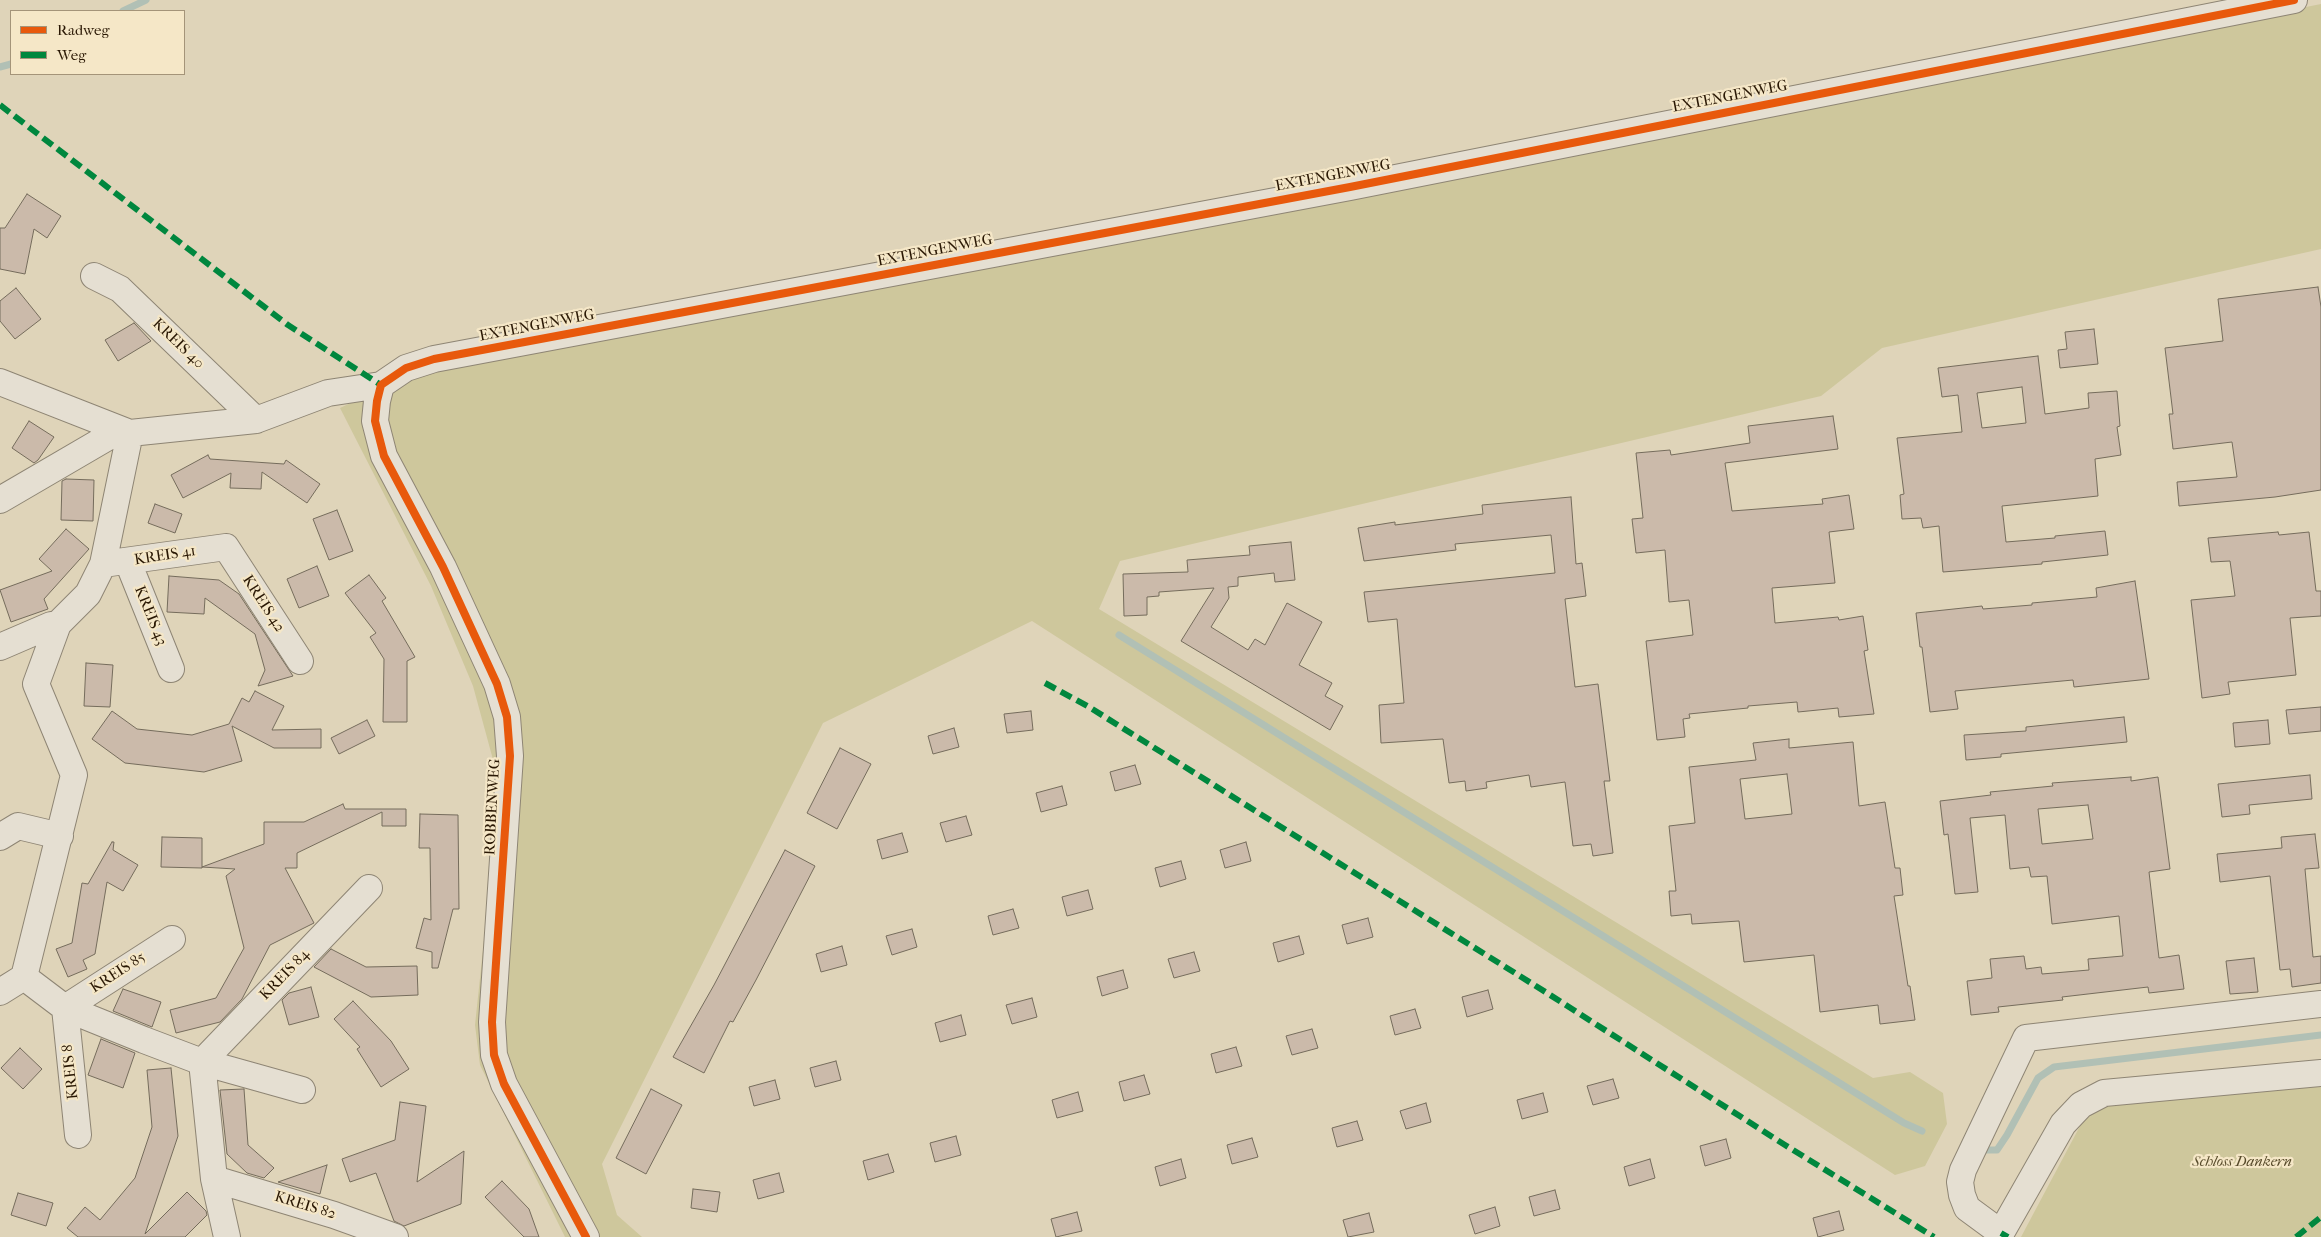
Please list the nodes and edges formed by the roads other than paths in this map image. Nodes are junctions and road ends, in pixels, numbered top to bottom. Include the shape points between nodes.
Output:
1 (2294, 0) edge
2 (94, 276) dead end
3 (0, 382) edge
4 (382, 385) junction
5 (256, 420) junction
6 (125, 432) junction
7 (0, 500) edge
8 (226, 547) joint
9 (128, 562) junction
10 (103, 564) junction
11 (58, 624) junction
12 (0, 648) edge
13 (300, 661) dead end
14 (171, 669) dead end
15 (60, 836) junction
16 (0, 837) edge
17 (369, 888) dead end
18 (172, 939) dead end
19 (24, 977) junction
20 (0, 992) edge
21 (2321, 1004) edge
22 (65, 1008) junction
23 (202, 1062) junction
24 (2321, 1073) edge
25 (302, 1090) dead end
26 (78, 1135) dead end
27 (214, 1179) junction
28 (2000, 1235) edge
29 (227, 1237) edge
30 (395, 1237) edge
31 (586, 1237) edge

1 - 4 street, EXTENGENWEG via 1350,187 434,359 406,368
2 - 5 street, KREIS 40 via 120,290
3 - 6 street
4 - 5 street via 328,393
4 - 31 street, ROBBENWEG via 375,421 384,456 443,567 497,684 507,717 510,756 492,1022 494,1055 504,1084
5 - 6 street
6 - 7 street
6 - 10 street
8 - 9 street, KREIS 41
8 - 13 street, KREIS 42
9 - 10 street, KREIS 41
9 - 14 street, KREIS 43
10 - 11 street via 88,594
11 - 12 street
11 - 15 street via 36,684 74,775
15 - 16 street via 18,826
15 - 19 street
17 - 23 street, KREIS 84
18 - 22 street, KREIS 85
19 - 20 street
19 - 22 street
21 - 28 street via 2026,1038 1960,1182 1967,1208
22 - 23 street
22 - 26 street, KREIS 8
23 - 25 street
23 - 27 street
24 - 28 street via 2124,1090 2093,1097 2064,1124
27 - 29 street
27 - 30 street, KREIS 82

